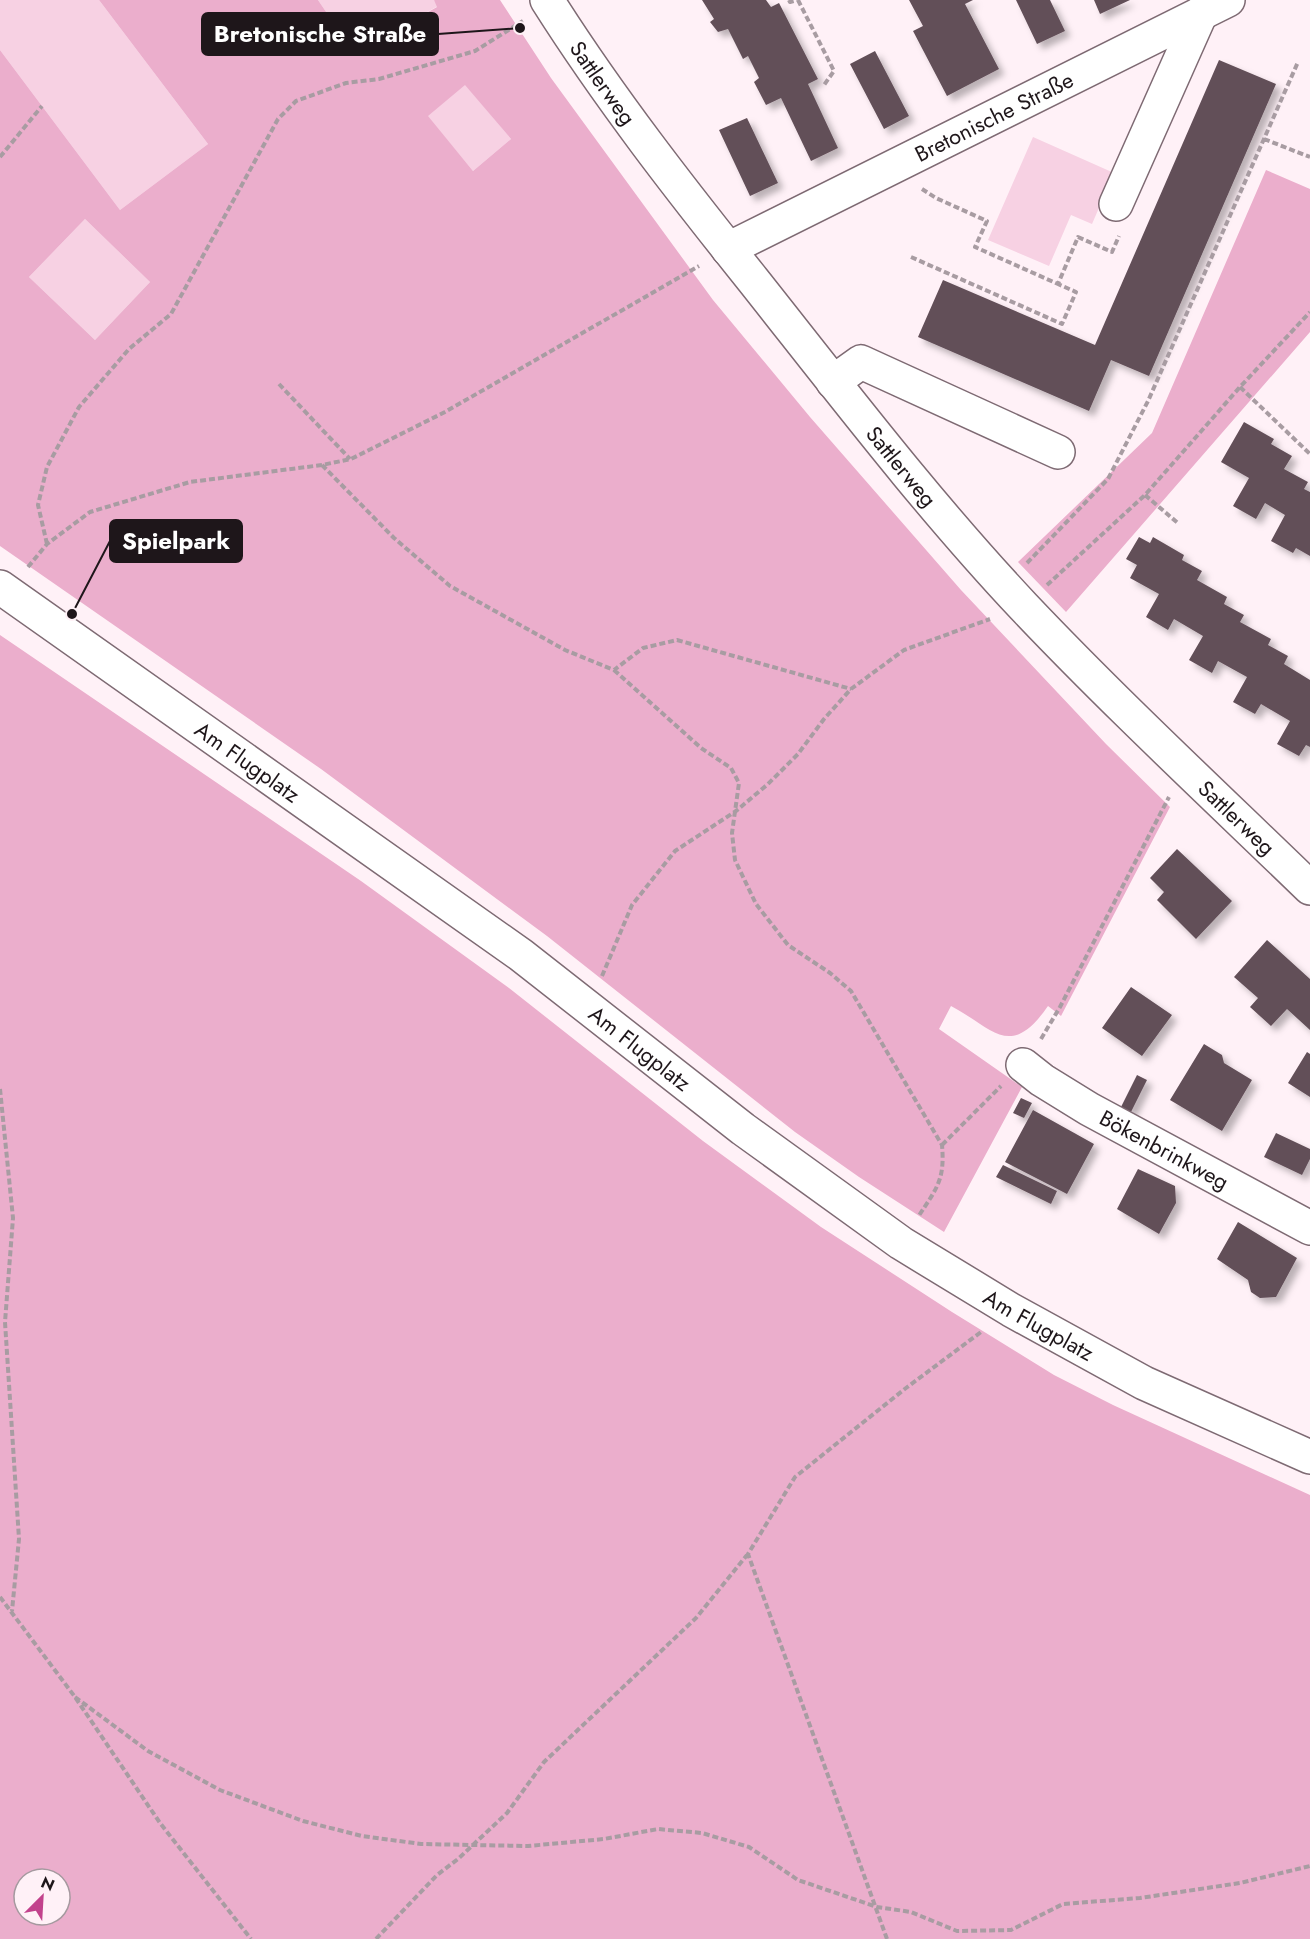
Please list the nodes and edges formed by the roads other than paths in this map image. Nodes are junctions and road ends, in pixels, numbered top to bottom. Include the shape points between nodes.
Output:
1 (548, 2) edge
2 (1214, 7) edge
3 (1119, 218) road end
4 (728, 249) junction
5 (833, 382) junction
6 (1058, 452) dead end
7 (3, 589) edge
8 (1310, 888) edge
9 (1023, 1065) road end
10 (1310, 1228) edge
11 (1310, 1457) edge

1 - 4 street, Sattlerweg via 636,128
2 - 3 street
2 - 4 street, Bretonische Straße
4 - 5 street, Sattlerweg
5 - 6 street via 861,362
5 - 8 street, Sattlerweg via 919,489 1015,596
7 - 11 street, Am Flugplatz via 521,955 743,1129 901,1243 1011,1310 1144,1383
9 - 10 street, Bökenbrinkweg via 1089,1109

